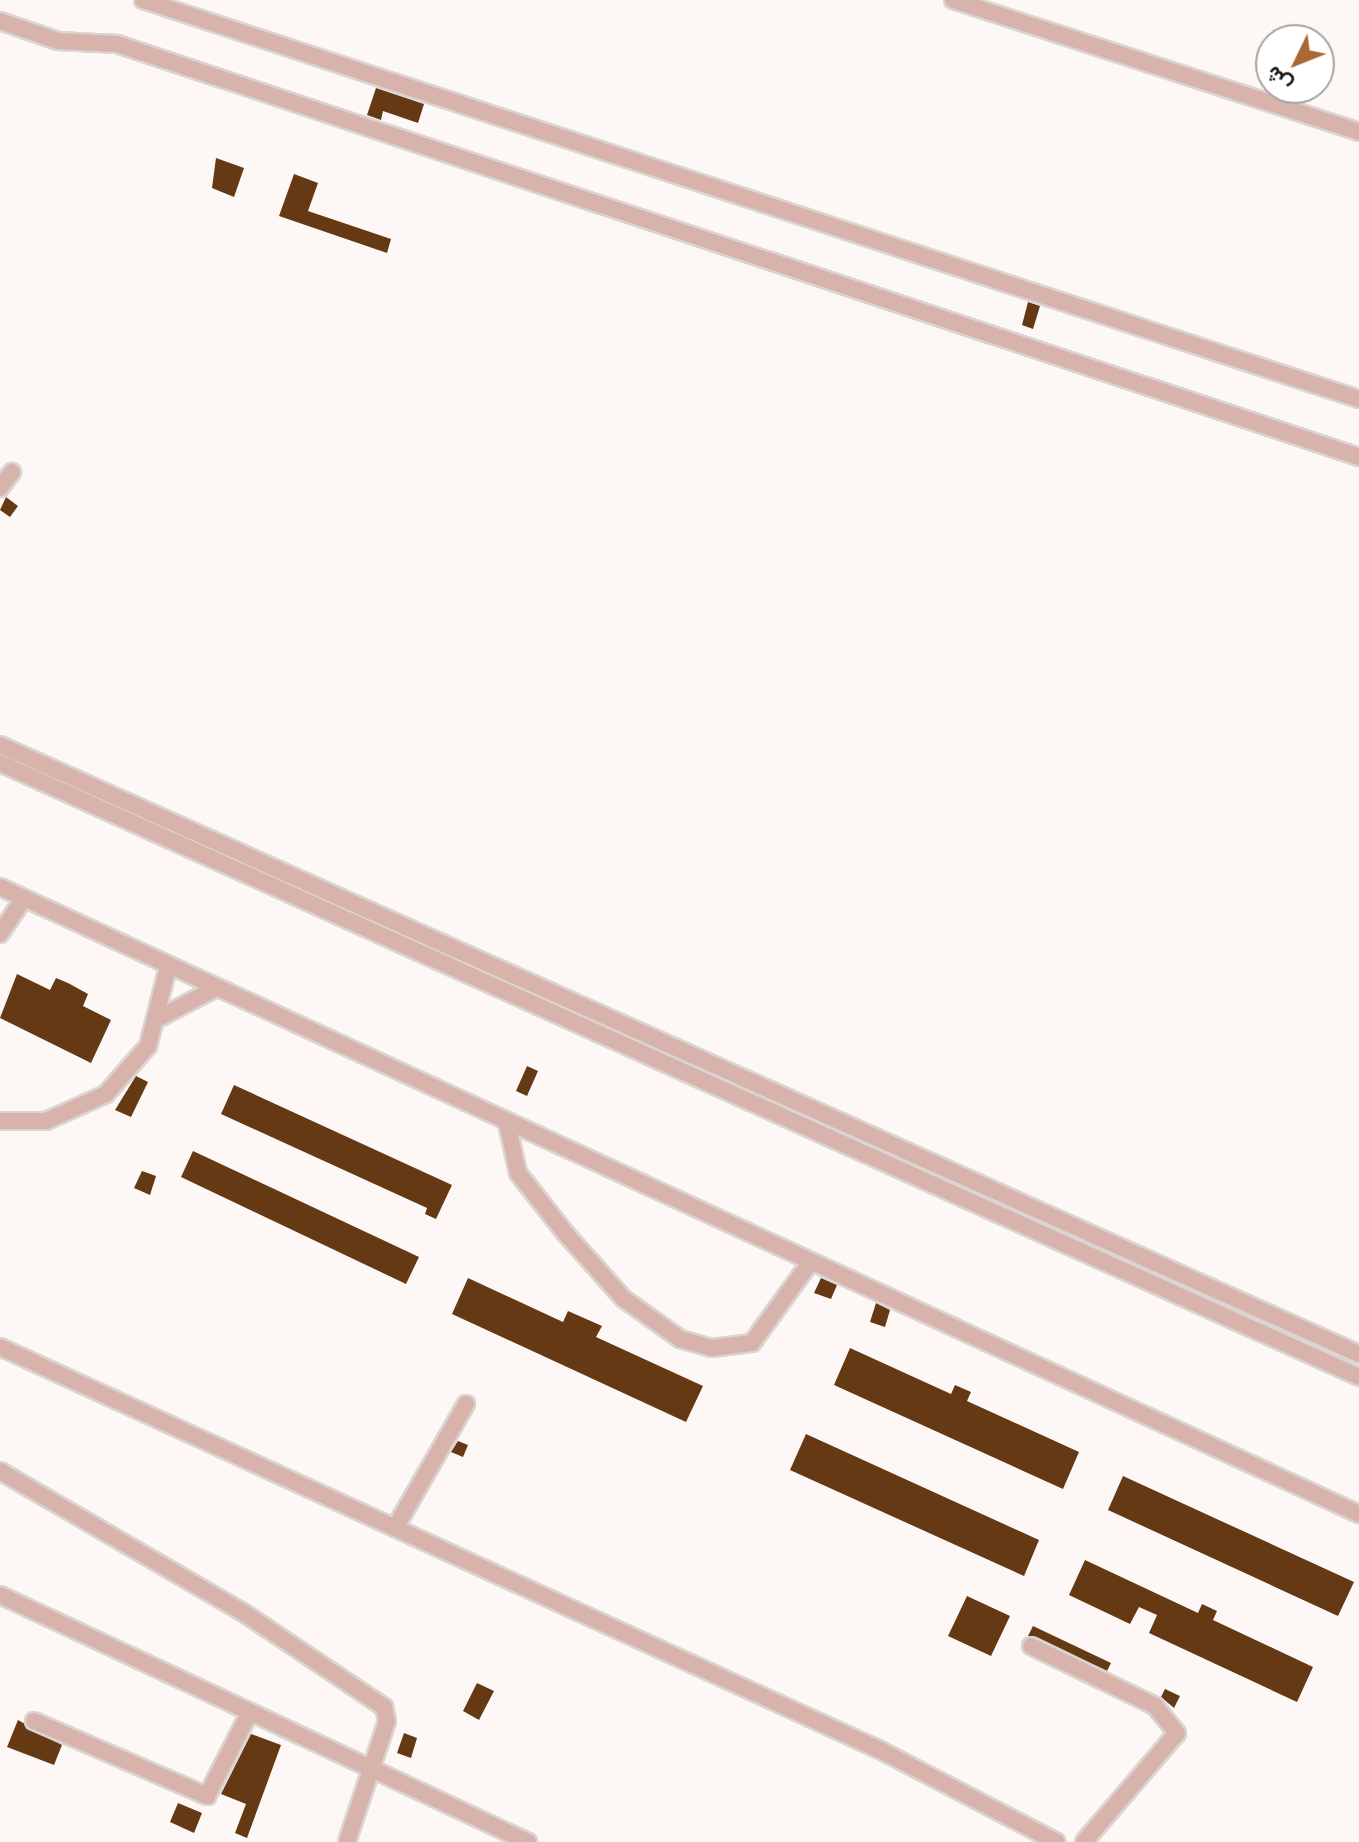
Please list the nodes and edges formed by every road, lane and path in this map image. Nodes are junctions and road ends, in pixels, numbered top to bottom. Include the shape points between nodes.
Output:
1 (143, 0) edge
2 (953, 0) edge
3 (0, 21) edge
4 (1359, 132) edge
5 (1359, 399) edge
6 (1359, 457) edge
7 (12, 472) dead end
8 (0, 488) edge
9 (0, 745) edge
10 (0, 763) edge
11 (0, 887) edge
12 (24, 898) junction
13 (0, 934) edge
14 (168, 967) junction
15 (216, 988) junction
16 (161, 1017) junction
17 (0, 1121) edge
18 (507, 1123) junction
19 (809, 1264) junction
20 (0, 1347) edge
21 (1359, 1354) edge
22 (1359, 1377) edge
23 (466, 1404) dead end
24 (0, 1471) edge
25 (1359, 1514) edge
26 (395, 1528) junction
27 (0, 1595) edge
28 (1031, 1646) dead end
29 (249, 1714) junction
30 (34, 1721) dead end
31 (370, 1769) junction
32 (347, 1842) edge
33 (528, 1842) edge
34 (1057, 1842) edge
35 (1084, 1842) edge

1 - 5 street
2 - 4 street
3 - 6 street via 58,41 117,44
7 - 8 street
9 - 21 street
10 - 22 street
11 - 12 street
12 - 13 street
12 - 14 street
14 - 15 street
14 - 16 street
15 - 16 street
15 - 18 street
16 - 17 street via 148,1046 89,1106 46,1121
18 - 19 street
18 - 19 street via 518,1173 566,1234 624,1299 680,1339 712,1348 752,1343
19 - 25 street
20 - 26 street
23 - 26 street
24 - 31 street via 244,1613 384,1707 387,1721
26 - 34 street via 880,1750
27 - 29 street
28 - 35 street via 1155,1706 1177,1733
29 - 30 street via 207,1796
29 - 31 street
31 - 32 street
31 - 33 street

